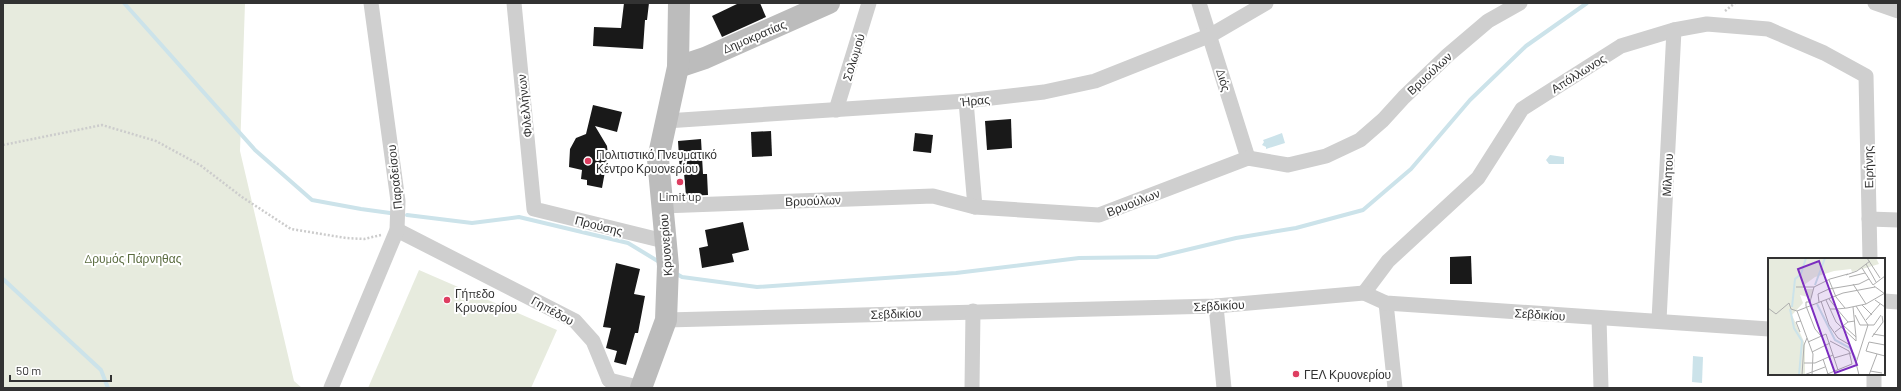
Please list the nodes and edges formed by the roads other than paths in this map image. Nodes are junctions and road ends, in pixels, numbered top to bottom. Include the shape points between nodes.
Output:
1 (371, 3) edge
2 (514, 3) edge
3 (679, 3) edge
4 (829, 3) edge
5 (869, 3) edge
6 (1199, 3) edge
7 (1266, 3) edge
8 (1520, 3) edge
9 (1875, 3) edge
10 (1898, 11) edge
11 (1674, 30) junction
12 (1211, 36) junction
13 (678, 67) junction
14 (1866, 76) joint
15 (966, 101) junction
16 (836, 110) junction
17 (666, 121) junction
18 (1248, 158) junction
19 (662, 206) junction
20 (975, 206) junction
21 (534, 209) joint
22 (1869, 219) junction
23 (1898, 220) edge
24 (397, 230) junction
25 (664, 241) junction
26 (1870, 258) edge
27 (1364, 293) junction
28 (1885, 301) edge
29 (1898, 302) edge
30 (1386, 303) junction
31 (1216, 306) junction
32 (973, 311) junction
33 (1599, 318) junction
34 (666, 320) junction
35 (1659, 320) junction
36 (1768, 329) edge
37 (1874, 375) edge
38 (606, 384) edge
39 (331, 388) edge
40 (641, 388) edge
41 (972, 388) edge
42 (1224, 388) edge
43 (1395, 388) edge
44 (1601, 388) edge
45 (1874, 388) edge

1 - 24 street, Παραδείσου via 398,201
2 - 21 street, Φιλελλήνων
3 - 13 main road, Κρυονερίου
4 - 13 main road, Δημοκρατίας via 705,58
5 - 16 street, Σολωμού
6 - 12 street, Διός
7 - 12 street, Ήρας
8 - 18 street, Βρυούλων via 1488,21 1448,55 1360,140 1326,156 1288,165
9 - 10 street
11 - 14 street, Απόλλωνος via 1707,24 1768,29 1824,53
11 - 27 street, Απόλλωνος via 1621,46 1522,109 1478,178 1388,261
11 - 35 street, Μίλητου
12 - 15 street, Ήρας via 1095,81 1044,92
12 - 18 street, Διός
13 - 17 main road, Κρυονερίου
14 - 22 street, Ειρήνης
15 - 16 street, Ήρας
15 - 20 street
16 - 17 street, Ήρας
17 - 19 main road, Κρυονερίου via 658,159
18 - 20 street, Βρυούλων via 1099,215
19 - 20 street, Βρυούλων via 933,196
19 - 25 main road, Κρυονερίου
21 - 25 street, Προύσης
22 - 23 street
22 - 26 street, Ειρήνης
24 - 38 street, Γηπέδου via 575,321 593,341
24 - 39 street, Παραδείσου
25 - 34 main road, Κρυονερίου via 668,266
27 - 30 street, Σεβδικίου
27 - 31 street, Σεβδικίου
28 - 29 street
30 - 33 street, Σεβδικίου
30 - 43 street
31 - 32 street, Σεβδικίου
31 - 42 street
32 - 34 street, Σεβδικίου
32 - 41 street
33 - 35 street, Σεβδικίου
33 - 44 street
34 - 40 main road, Κρυονερίου
35 - 36 street, Σεβδικίου
37 - 45 street
38 - 40 street, Γηπέδου

